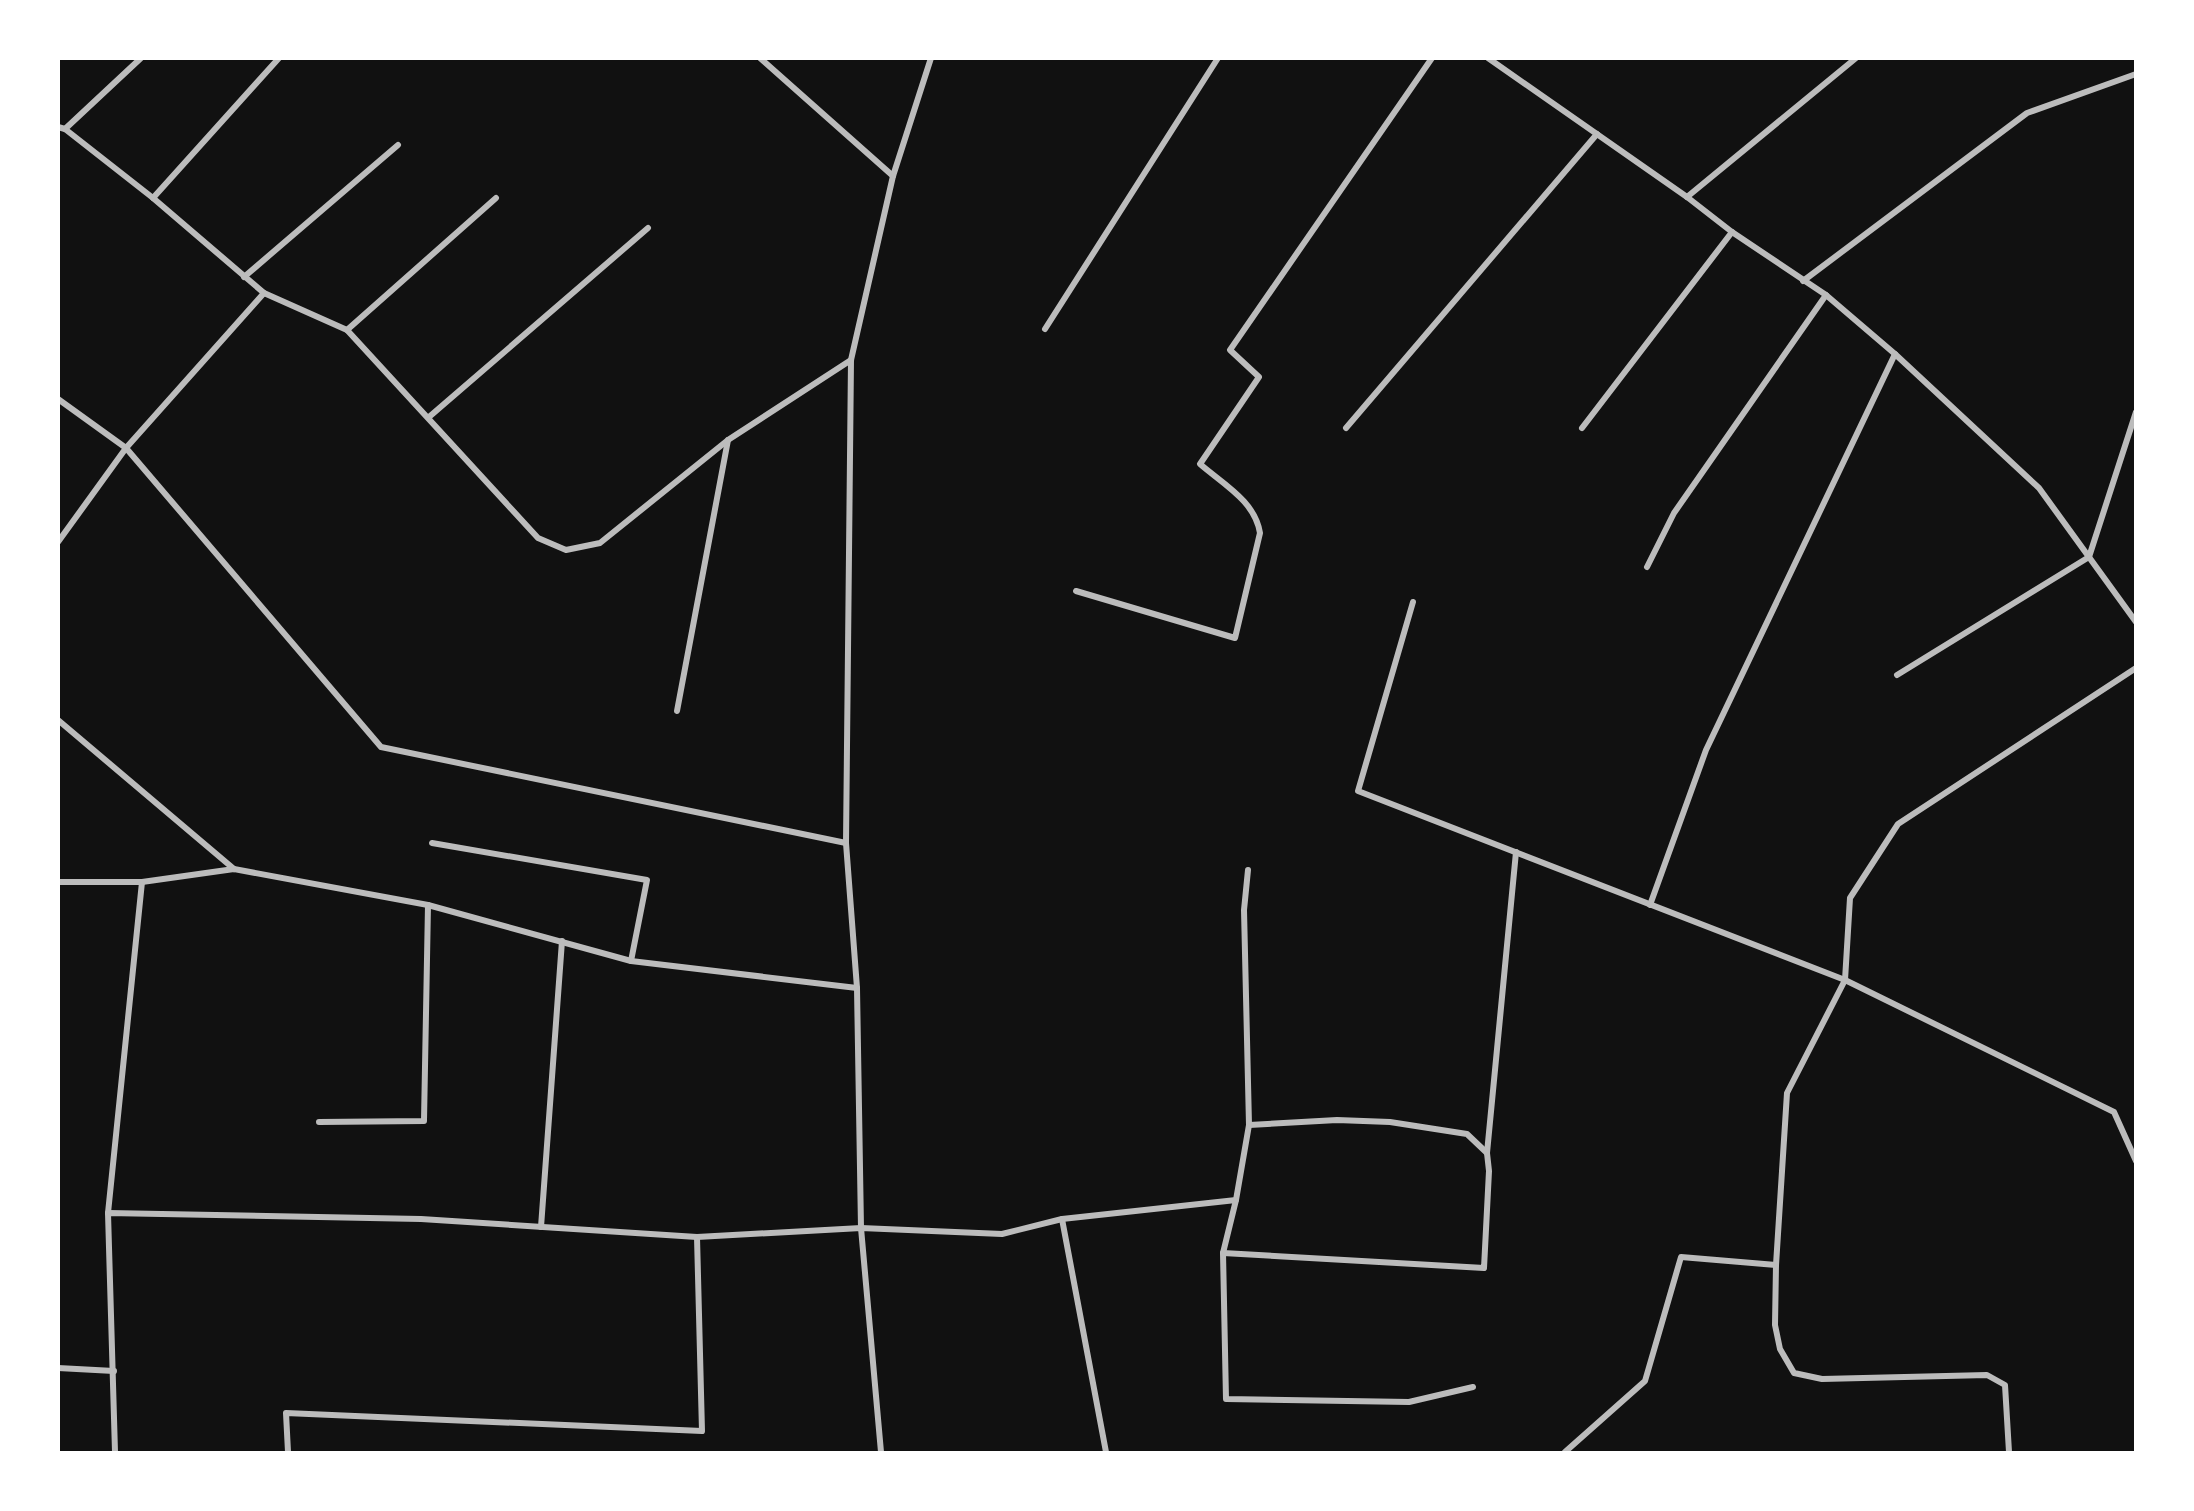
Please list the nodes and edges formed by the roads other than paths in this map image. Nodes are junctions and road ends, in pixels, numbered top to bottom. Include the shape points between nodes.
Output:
1 (141, 58) edge
2 (279, 58) edge
3 (760, 58) edge
4 (931, 58) edge
5 (1218, 58) edge
6 (1432, 58) edge
7 (1488, 58) edge
8 (1856, 58) edge
9 (2136, 74) edge
10 (62, 128) edge
11 (1597, 134) junction
12 (398, 145) dead end
13 (892, 176) junction
14 (1687, 197) junction
15 (153, 198) junction
16 (496, 198) dead end
17 (648, 228) dead end
18 (1732, 232) junction
19 (244, 277) junction
20 (1803, 280) junction
21 (264, 292) junction
22 (1826, 295) junction
23 (1044, 329) dead end
24 (347, 330) junction
25 (1895, 354) junction
26 (851, 360) junction
27 (58, 399) edge
28 (2136, 412) edge
29 (429, 417) junction
30 (1346, 428) dead end
31 (1582, 428) dead end
32 (728, 440) junction
33 (126, 448) junction
34 (58, 542) edge
35 (2089, 556) junction
36 (1647, 567) dead end
37 (1076, 591) dead end
38 (1413, 602) dead end
39 (2136, 622) edge
40 (2136, 668) edge
41 (1897, 675) dead end
42 (678, 711) dead end
43 (58, 720) edge
44 (432, 843) dead end
45 (846, 843) junction
46 (1516, 852) junction
47 (234, 869) junction
48 (1248, 870) dead end
49 (58, 882) edge
50 (142, 882) junction
51 (428, 905) junction
52 (1650, 905) junction
53 (562, 941) junction
54 (631, 961) junction
55 (1845, 980) junction
56 (857, 988) junction
57 (319, 1122) dead end
58 (1249, 1125) junction
59 (1487, 1153) junction
60 (2136, 1161) edge
61 (1236, 1200) junction
62 (108, 1214) junction
63 (1062, 1220) junction
64 (541, 1227) junction
65 (861, 1228) junction
66 (697, 1237) junction
67 (1223, 1253) junction
68 (1776, 1265) junction
69 (58, 1368) edge
70 (114, 1371) junction
71 (1473, 1387) dead end
72 (115, 1452) edge
73 (288, 1452) edge
74 (881, 1452) edge
75 (1106, 1452) edge
76 (1565, 1452) edge
77 (2009, 1452) edge

1 - 10 street
2 - 15 street
3 - 13 street
4 - 13 street
5 - 23 street
6 - 37 street via 1230,350 1259,376 1200,464 1248,505 1257,518 1260,533 1235,638
7 - 11 street
8 - 14 street
9 - 20 street via 2027,113
10 - 15 street
11 - 14 street
11 - 30 street
12 - 19 street
13 - 26 street
14 - 18 street
15 - 19 street
16 - 24 street
17 - 29 street
18 - 20 street
18 - 31 street
19 - 21 street
20 - 22 street
21 - 24 street
21 - 33 street
22 - 25 street
22 - 36 street via 1680,504
24 - 29 street
25 - 35 street via 2039,488
25 - 52 street via 1706,750
26 - 32 street
26 - 45 street
27 - 33 street
28 - 35 street
29 - 32 street via 538,538 566,550 600,543
32 - 42 street
33 - 34 street
33 - 45 street via 381,747
35 - 39 street
35 - 41 street
38 - 46 street via 1358,791
40 - 55 street via 1898,824 1850,898
43 - 47 street
44 - 54 street via 647,880
45 - 56 street
46 - 52 street
46 - 59 street
47 - 50 street
47 - 51 street
48 - 58 street via 1244,910
49 - 50 street
50 - 62 street
51 - 53 street
51 - 57 street via 424,1121
52 - 55 street
53 - 54 street
53 - 64 street
54 - 56 street
55 - 60 street via 2114,1112
55 - 68 street via 1788,1093
56 - 65 street
58 - 59 street via 1337,1120 1390,1122 1467,1134
58 - 61 street
59 - 67 street via 1484,1268
61 - 63 street
61 - 67 street
62 - 64 street via 421,1219
62 - 70 street
63 - 65 street via 1002,1234
63 - 75 street
64 - 66 street
65 - 66 street
65 - 74 street
66 - 73 street via 702,1431 286,1413
67 - 71 street via 1226,1399 1409,1402
68 - 76 street via 1681,1257 1645,1381
68 - 77 street via 1777,1333 1780,1350 1794,1373 1822,1379 1987,1375 2006,1385
69 - 70 street
70 - 72 street

